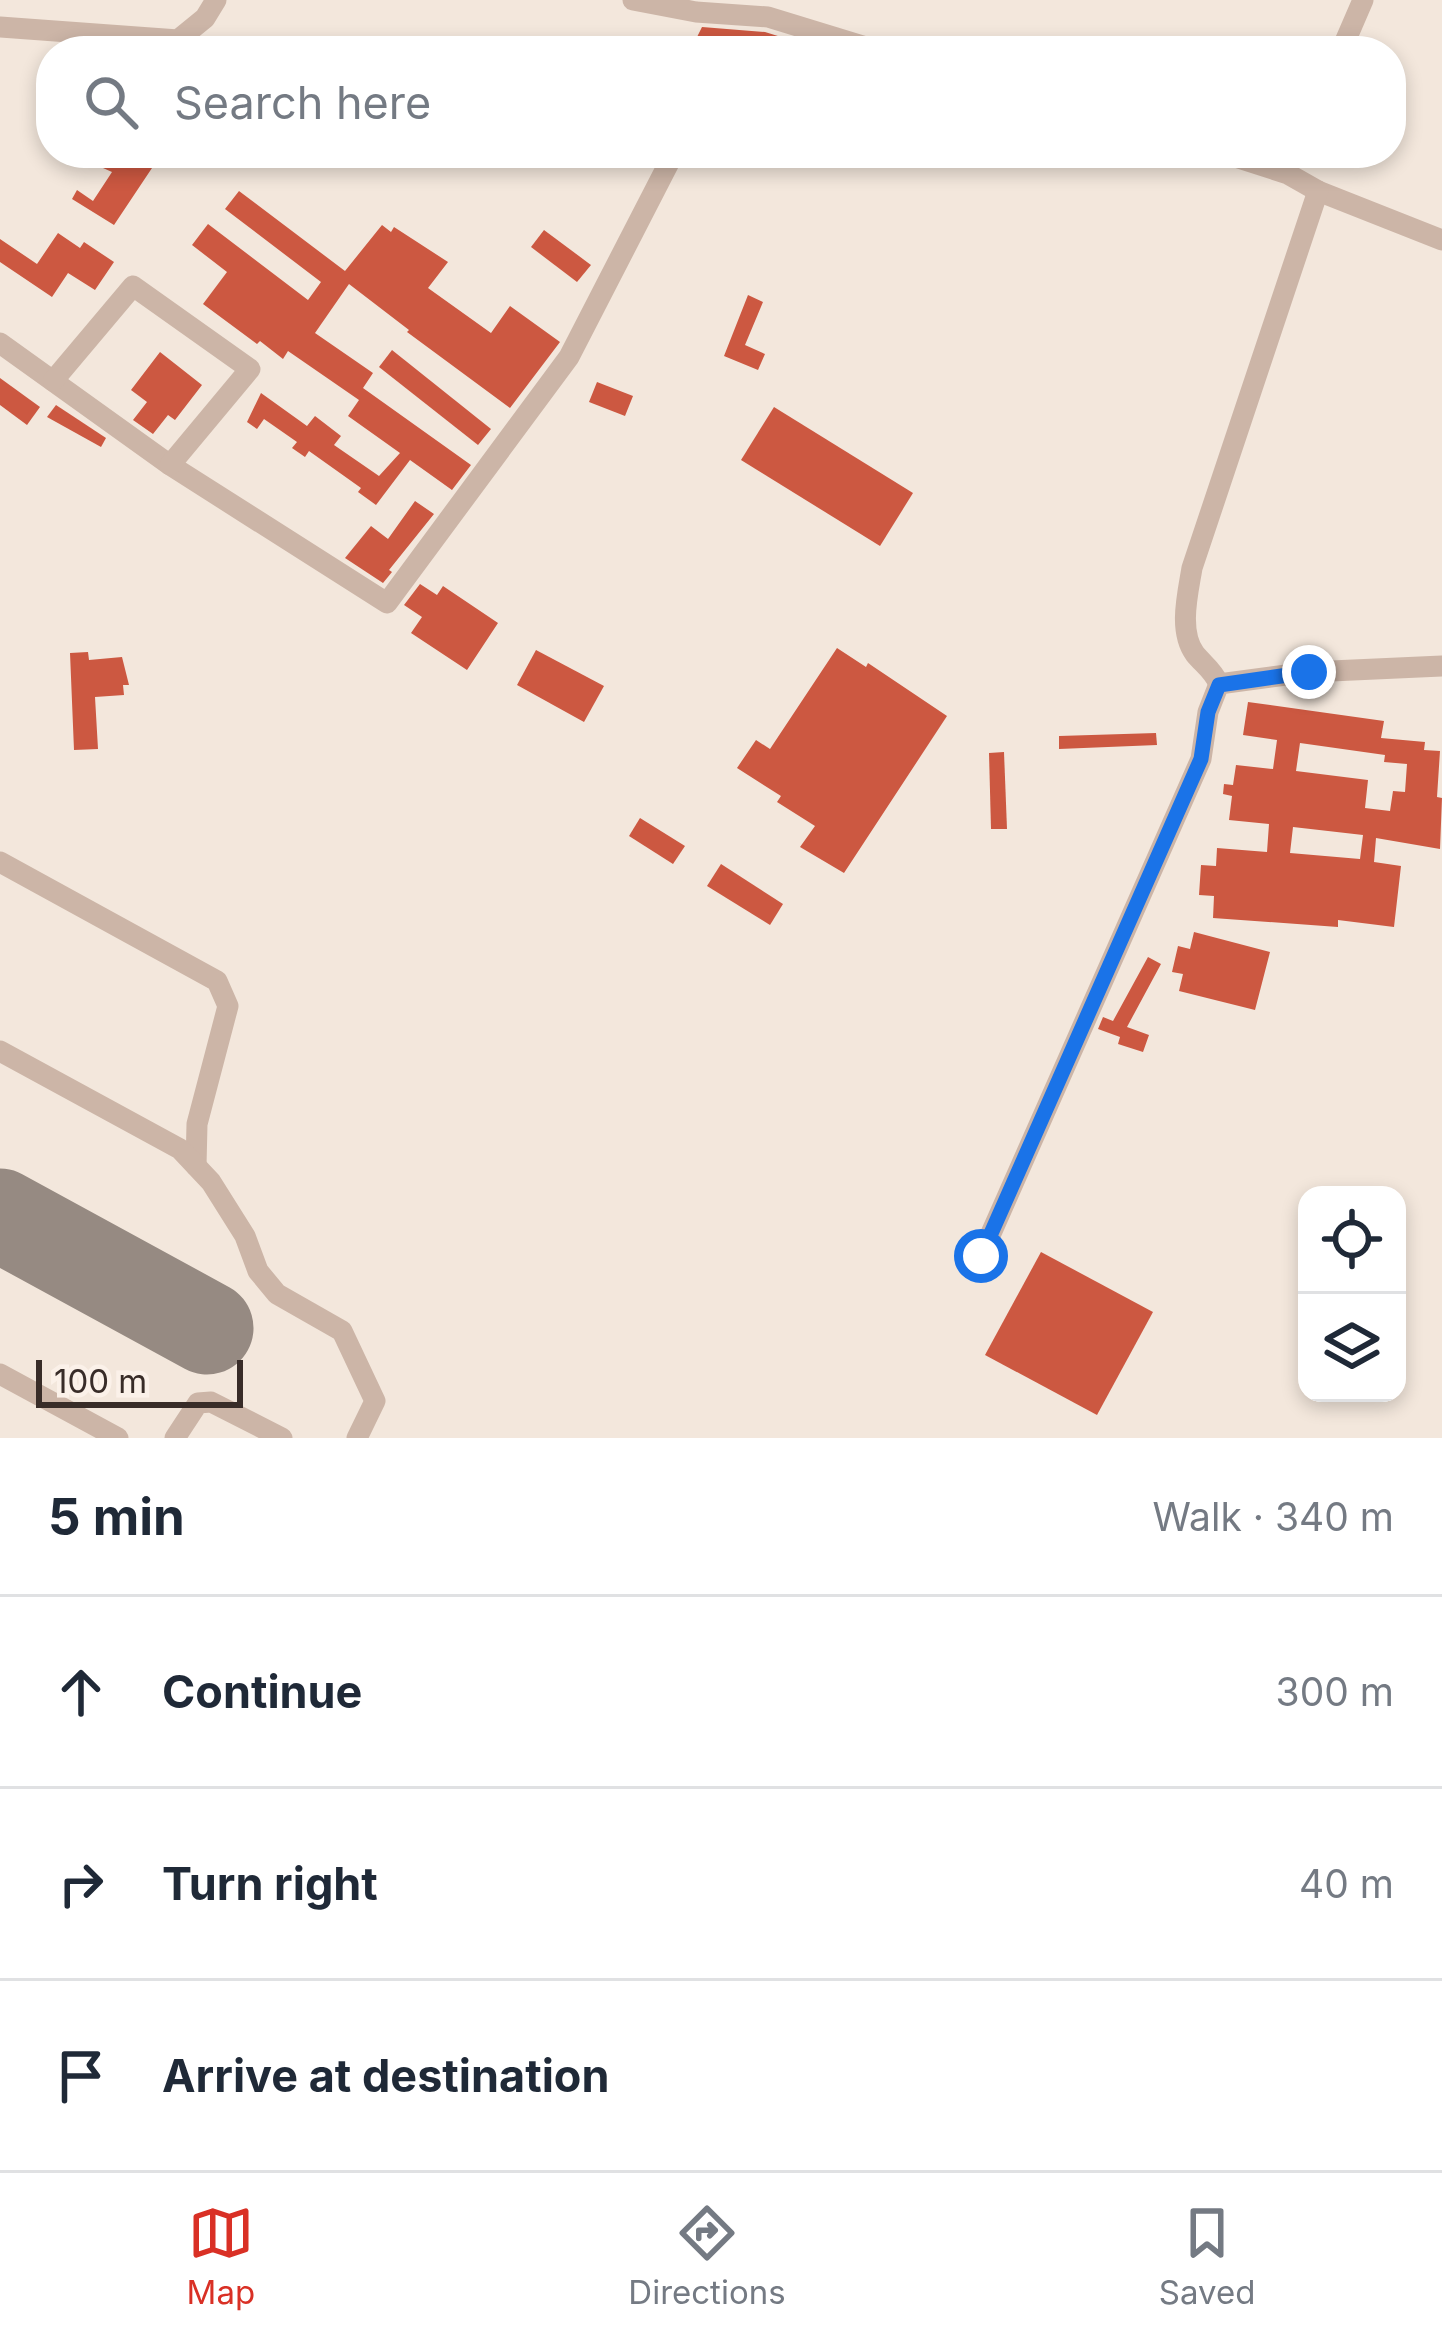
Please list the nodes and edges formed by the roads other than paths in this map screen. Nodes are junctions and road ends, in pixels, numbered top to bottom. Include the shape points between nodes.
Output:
1 (216, 0) edge
2 (633, 0) edge
3 (1364, 0) edge
4 (771, 9) edge
5 (0, 27) edge
6 (123, 36) edge
7 (183, 36) edge
8 (801, 36) edge
9 (1348, 36) edge
10 (666, 168) edge
11 (1297, 168) edge
12 (1318, 191) junction
13 (1442, 240) edge
14 (0, 343) edge
15 (53, 381) junction
16 (170, 465) junction
17 (1442, 666) edge
18 (1219, 685) junction
19 (0, 862) edge
20 (0, 1051) edge
21 (196, 1166) junction
22 (981, 1256) dead end
23 (0, 1374) edge
24 (118, 1438) edge
25 (175, 1438) edge
26 (282, 1438) edge
27 (356, 1438) edge

1 - 7 street
2 - 4 street via 696,12
3 - 9 street
4 - 8 street
5 - 6 street
10 - 16 street via 569,357 387,603
11 - 12 street
12 - 13 street
12 - 18 street via 1192,568 1185,612 1192,650
14 - 15 street
15 - 16 street
15 - 16 street via 133,286 250,369
17 - 18 street
18 - 22 street via 1201,759
19 - 21 street via 217,981 228,1006 197,1124
20 - 21 street via 180,1148
21 - 27 street via 277,1294 342,1330 375,1401
23 - 24 street
25 - 26 street via 198,1403 211,1402

